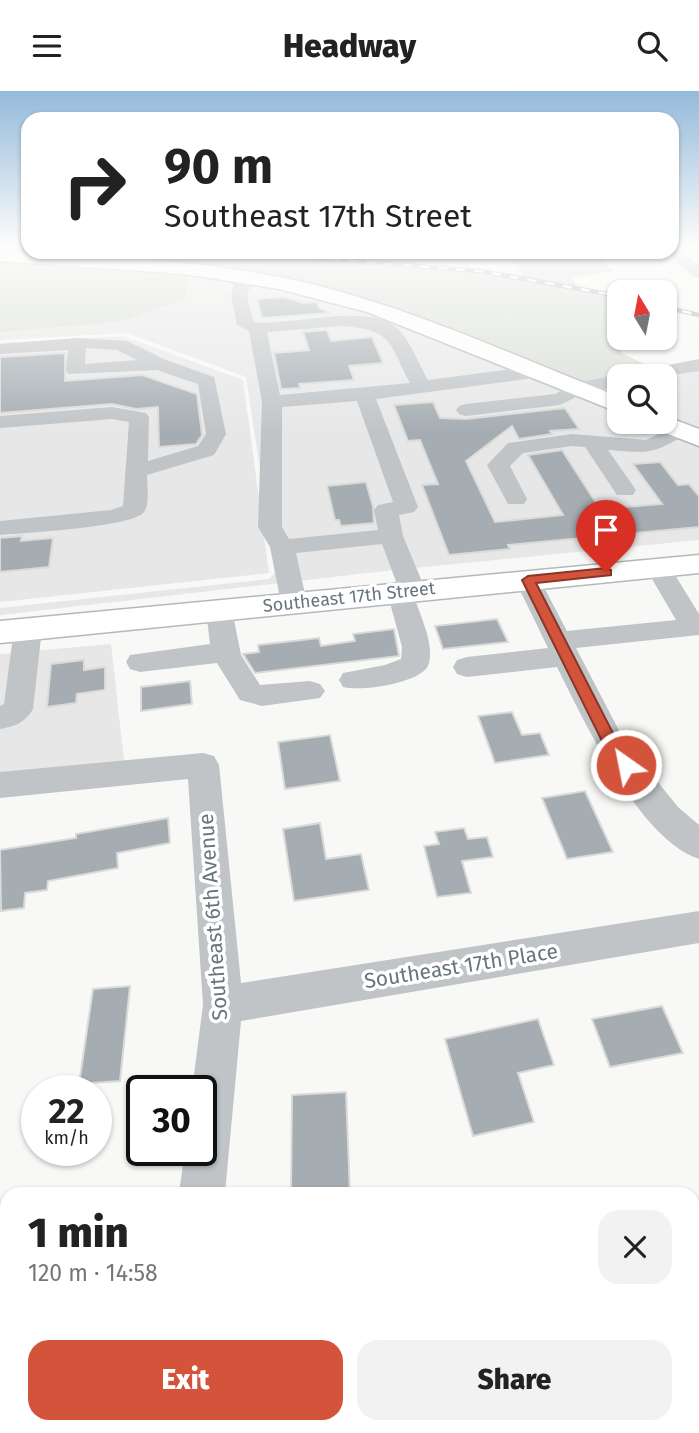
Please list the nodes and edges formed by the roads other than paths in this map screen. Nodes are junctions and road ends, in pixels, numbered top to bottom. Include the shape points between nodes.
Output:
1 (242, 308) edge
2 (376, 308) edge
3 (257, 328) junction
4 (0, 349) edge
5 (534, 372) junction
6 (677, 375) edge
7 (695, 375) edge
8 (607, 383) edge
9 (422, 387) junction
10 (576, 389) junction
11 (365, 395) junction
12 (607, 401) edge
13 (272, 402) junction
14 (466, 410) dead end
15 (0, 422) edge
16 (679, 430) edge
17 (590, 440) junction
18 (136, 471) junction
19 (625, 490) dead end
20 (516, 499) dead end
21 (0, 527) edge
22 (391, 537) junction
23 (282, 547) junction
24 (699, 564) edge
25 (658, 568) junction
26 (528, 580) junction
27 (406, 592) junction
28 (293, 603) junction
29 (219, 610) junction
30 (696, 626) edge
31 (14, 630) edge
32 (563, 648) junction
33 (226, 653) junction
34 (140, 662) dead end
35 (467, 667) dead end
36 (353, 680) dead end
37 (310, 691) dead end
38 (0, 718) edge
39 (0, 785) edge
40 (699, 845) edge
41 (699, 927) edge
42 (223, 1005) junction
43 (203, 1187) edge

1 - 3 street via 246,325
2 - 5 main road
3 - 9 street via 361,320 382,326 391,331
3 - 13 street
4 - 18 street via 121,345 207,381 216,434 206,450
5 - 9 street
5 - 10 main road
6 - 7 street
8 - 10 street
9 - 11 street
10 - 12 main road
10 - 14 street via 561,399
11 - 13 street
11 - 22 street via 406,507 386,510
13 - 23 street via 270,527
15 - 18 street via 112,413 139,417
16 - 17 street via 649,447
17 - 19 street
17 - 20 street via 516,448 498,465
18 - 21 street via 134,510 115,517
22 - 23 street
22 - 27 street
23 - 28 street
24 - 25 main road, Southeast 17th Street
25 - 26 main road, Southeast 17th Street
25 - 30 street
26 - 27 main road, Southeast 17th Street
26 - 32 street
27 - 28 main road, Southeast 17th Street
27 - 36 street via 415,665 389,675
28 - 29 main road, Southeast 17th Street
29 - 31 main road, Southeast 17th Street
29 - 33 street
30 - 32 street
31 - 38 street via 18,709
32 - 35 street
32 - 40 street via 612,747 666,817
33 - 34 street
33 - 37 street via 250,693 261,697
39 - 42 street, Southeast 6th Avenue via 203,765
41 - 42 street, Southeast 17th Place
42 - 43 street, Southeast 6th Avenue

